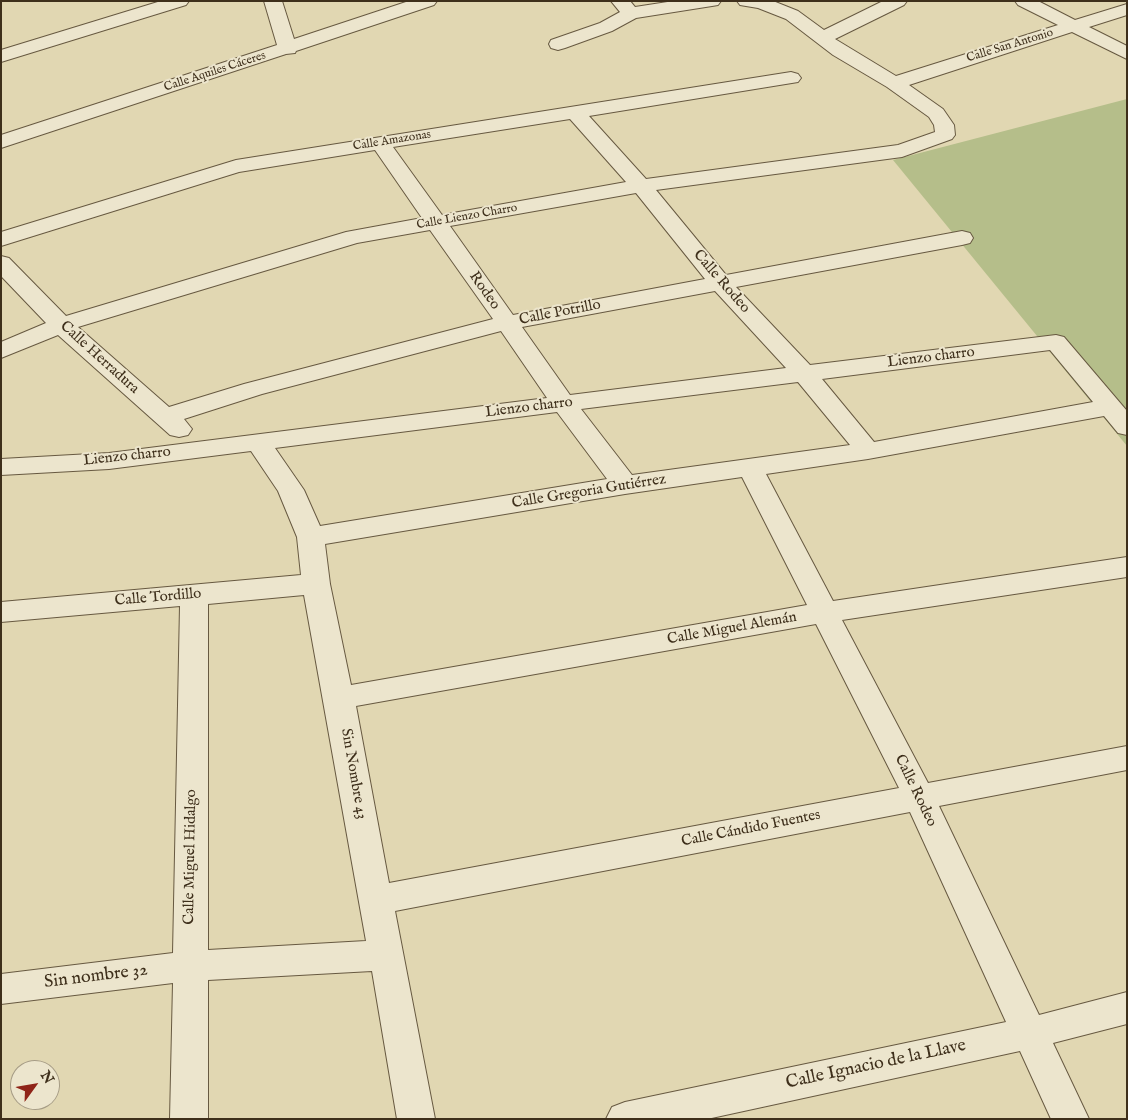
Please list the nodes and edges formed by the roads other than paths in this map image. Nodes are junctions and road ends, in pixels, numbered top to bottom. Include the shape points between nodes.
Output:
1 (180, 1) edge
2 (274, 1) edge
3 (428, 1) edge
4 (712, 1) edge
5 (746, 1) edge
6 (898, 1) edge
7 (1024, 1) edge
8 (625, 7) edge
9 (1127, 9) edge
10 (1075, 26) junction
11 (822, 38) junction
12 (558, 44) dead end
13 (288, 49) junction
14 (1127, 53) edge
15 (1, 56) edge
16 (791, 78) dead end
17 (894, 82) junction
18 (576, 112) junction
19 (1, 142) edge
20 (380, 144) junction
21 (640, 186) junction
22 (436, 223) junction
23 (962, 238) dead end
24 (1, 239) edge
25 (1, 263) edge
26 (720, 283) junction
27 (506, 323) junction
28 (61, 325) junction
29 (1, 351) edge
30 (805, 374) junction
31 (564, 404) junction
32 (1110, 407) junction
33 (165, 417) junction
34 (1127, 426) edge
35 (258, 442) junction
36 (202, 449) junction
37 (868, 451) junction
38 (1, 467) edge
39 (750, 467) junction
40 (624, 485) junction
41 (310, 537) junction
42 (1127, 567) edge
43 (316, 584) junction
44 (194, 594) junction
45 (1, 612) edge
46 (826, 612) junction
47 (339, 698) junction
48 (1127, 758) edge
49 (919, 797) junction
50 (376, 900) junction
51 (386, 955) junction
52 (190, 966) junction
53 (1, 989) edge
54 (1127, 1008) edge
55 (1030, 1033) junction
56 (189, 1119) edge
57 (416, 1119) edge
58 (625, 1119) edge
59 (1070, 1119) edge

1 - 15 street
2 - 13 street
3 - 13 street, Calle Aquiles Cáceres
4 - 8 street
5 - 11 street via 762,2 792,15
6 - 11 street
7 - 10 street
8 - 12 street via 606,27
9 - 10 street, Calle San Antonio
10 - 14 street
10 - 17 street, Calle San Antonio
11 - 17 street
13 - 19 street, Calle Aquiles Cáceres
16 - 18 street, Calle Amazonas
17 - 21 street, Calle Lienzo Charro via 936,113 944,125 945,135 902,151
18 - 20 street, Calle Amazonas
18 - 21 street, Calle Rodeo
20 - 22 street, Rodeo
20 - 24 street, Calle Amazonas via 236,166
21 - 22 street, Calle Lienzo Charro
21 - 26 street, Calle Rodeo
22 - 27 street, Rodeo
22 - 28 street, Calle Lienzo Charro via 354,237
23 - 26 street, Calle Potrillo
25 - 28 street, Calle Herradura
26 - 27 street, Calle Potrillo
26 - 30 street, Calle Rodeo
27 - 31 street, Rodeo
27 - 33 street, Calle Potrillo via 253,389
28 - 29 street, Calle Lienzo Charro
28 - 33 street, Calle Herradura
30 - 31 street, Lienzo charro
30 - 32 street, Lienzo charro via 1056,342
30 - 37 street, Calle Rodeo
31 - 35 street, Lienzo charro
31 - 40 street, Rodeo
32 - 34 street
32 - 37 street
33 - 36 street, Calle Herradura
35 - 36 street, Lienzo charro
35 - 41 street, Sin Nombre 43 via 291,490
36 - 38 street, Lienzo charro via 109,461
37 - 39 street, Calle Gregoria Gutiérrez
39 - 40 street, Calle Gregoria Gutiérrez
39 - 46 street, Calle Rodeo
40 - 41 street, Calle Gregoria Gutiérrez
41 - 43 street, Sin Nombre 43
42 - 46 street, Calle Miguel Alemán
43 - 44 street, Calle Tordillo
43 - 47 street, Sin Nombre 43
44 - 45 street, Calle Tordillo
44 - 52 street, Calle Miguel Hidalgo
46 - 47 street, Calle Miguel Alemán
46 - 49 street, Calle Rodeo
47 - 50 street, Sin Nombre 43
48 - 49 street, Calle Cándido Fuentes
49 - 50 street, Calle Cándido Fuentes
49 - 55 street, Calle Rodeo
50 - 51 street, Sin Nombre 43
51 - 52 street, Sin nombre 32
51 - 57 street, Sin Nombre 43
52 - 53 street, Sin nombre 32
52 - 56 street, Calle Miguel Hidalgo
54 - 55 street, Calle Ignacio de la Llave
55 - 58 street, Calle Ignacio de la Llave
55 - 59 street, Calle Rodeo

